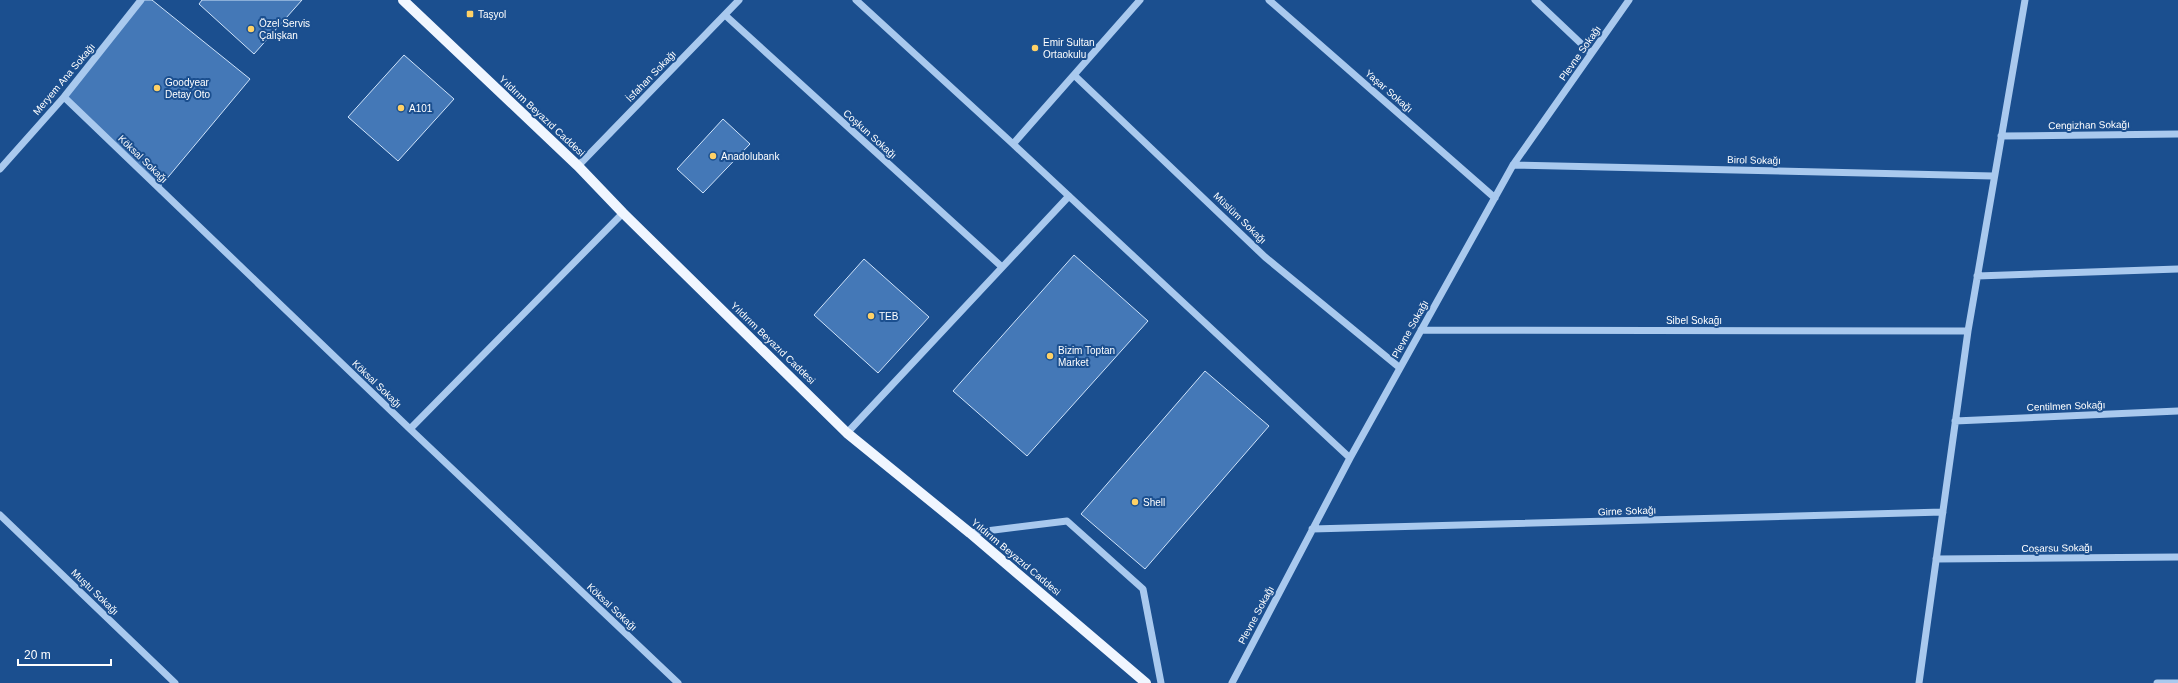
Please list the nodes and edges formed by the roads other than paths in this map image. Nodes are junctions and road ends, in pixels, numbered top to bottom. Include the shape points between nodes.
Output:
1 (141, 0) edge
2 (403, 0) edge
3 (739, 0) edge
4 (856, 0) edge
5 (1140, 0) edge
6 (1269, 0) edge
7 (1535, 0) edge
8 (1629, 0) edge
9 (2025, 0) edge
10 (725, 14) junction
11 (1591, 53) junction
12 (1074, 74) junction
13 (64, 97) junction
14 (2178, 134) edge
15 (2000, 136) junction
16 (1013, 144) junction
17 (3, 162) edge
18 (1513, 164) junction
19 (578, 166) junction
20 (0, 169) edge
21 (1994, 176) junction
22 (1069, 196) junction
23 (1495, 198) junction
24 (624, 213) junction
25 (1002, 268) junction
26 (2178, 269) edge
27 (1977, 276) junction
28 (1421, 330) junction
29 (1968, 331) junction
30 (1400, 368) junction
31 (2178, 412) edge
32 (1955, 421) junction
33 (410, 429) junction
34 (847, 432) junction
35 (1350, 458) junction
36 (1942, 512) junction
37 (0, 515) edge
38 (1312, 529) junction
39 (970, 533) junction
40 (2178, 556) edge
41 (1936, 559) junction
42 (175, 683) edge
43 (678, 683) edge
44 (1146, 683) edge
45 (1161, 683) edge
46 (1232, 683) edge
47 (1919, 683) edge
48 (2157, 683) edge
49 (2178, 683) edge

1 - 13 street, Meryem Ana Sokağı
2 - 19 main road, Yıldırım Beyazıd Caddesi
3 - 10 street, İsfahan Sokağı
4 - 16 street
5 - 12 street
6 - 23 street, Yaşar Sokağı
7 - 11 street
8 - 11 street, Plevne Sokağı
9 - 15 street
10 - 19 street, İsfahan Sokağı
10 - 25 street, Coşkun Sokağı
11 - 18 street, Plevne Sokağı
12 - 16 street
12 - 30 street, Müslüm Sokağı via 1265,257
13 - 17 street, Meryem Ana Sokağı
13 - 33 street, Köksal Sokağı
14 - 15 street, Cengizhan Sokağı
15 - 21 street
16 - 22 street
17 - 20 street, Meryem Ana Sokağı
18 - 21 street, Birol Sokağı
18 - 23 street, Plevne Sokağı
19 - 24 main road, Yıldırım Beyazıd Caddesi
21 - 27 street
22 - 25 street
22 - 35 street
23 - 28 street, Plevne Sokağı
24 - 33 street
24 - 34 main road, Yıldırım Beyazıd Caddesi
25 - 34 street
26 - 27 street
27 - 29 street
28 - 29 street, Sibel Sokağı
28 - 30 street, Plevne Sokağı
29 - 32 street
30 - 35 street, Plevne Sokağı
31 - 32 street, Centilmen Sokağı
32 - 36 street
33 - 43 street, Köksal Sokağı
34 - 39 main road, Yıldırım Beyazıd Caddesi
35 - 38 street, Plevne Sokağı
36 - 38 street, Girne Sokağı
36 - 41 street
37 - 42 street, Muştu Sokağı
38 - 46 street, Plevne Sokağı
39 - 44 main road, Yıldırım Beyazıd Caddesi
39 - 45 street via 1067,522 1143,589
40 - 41 street, Coşarsu Sokağı
41 - 47 street
48 - 49 street

